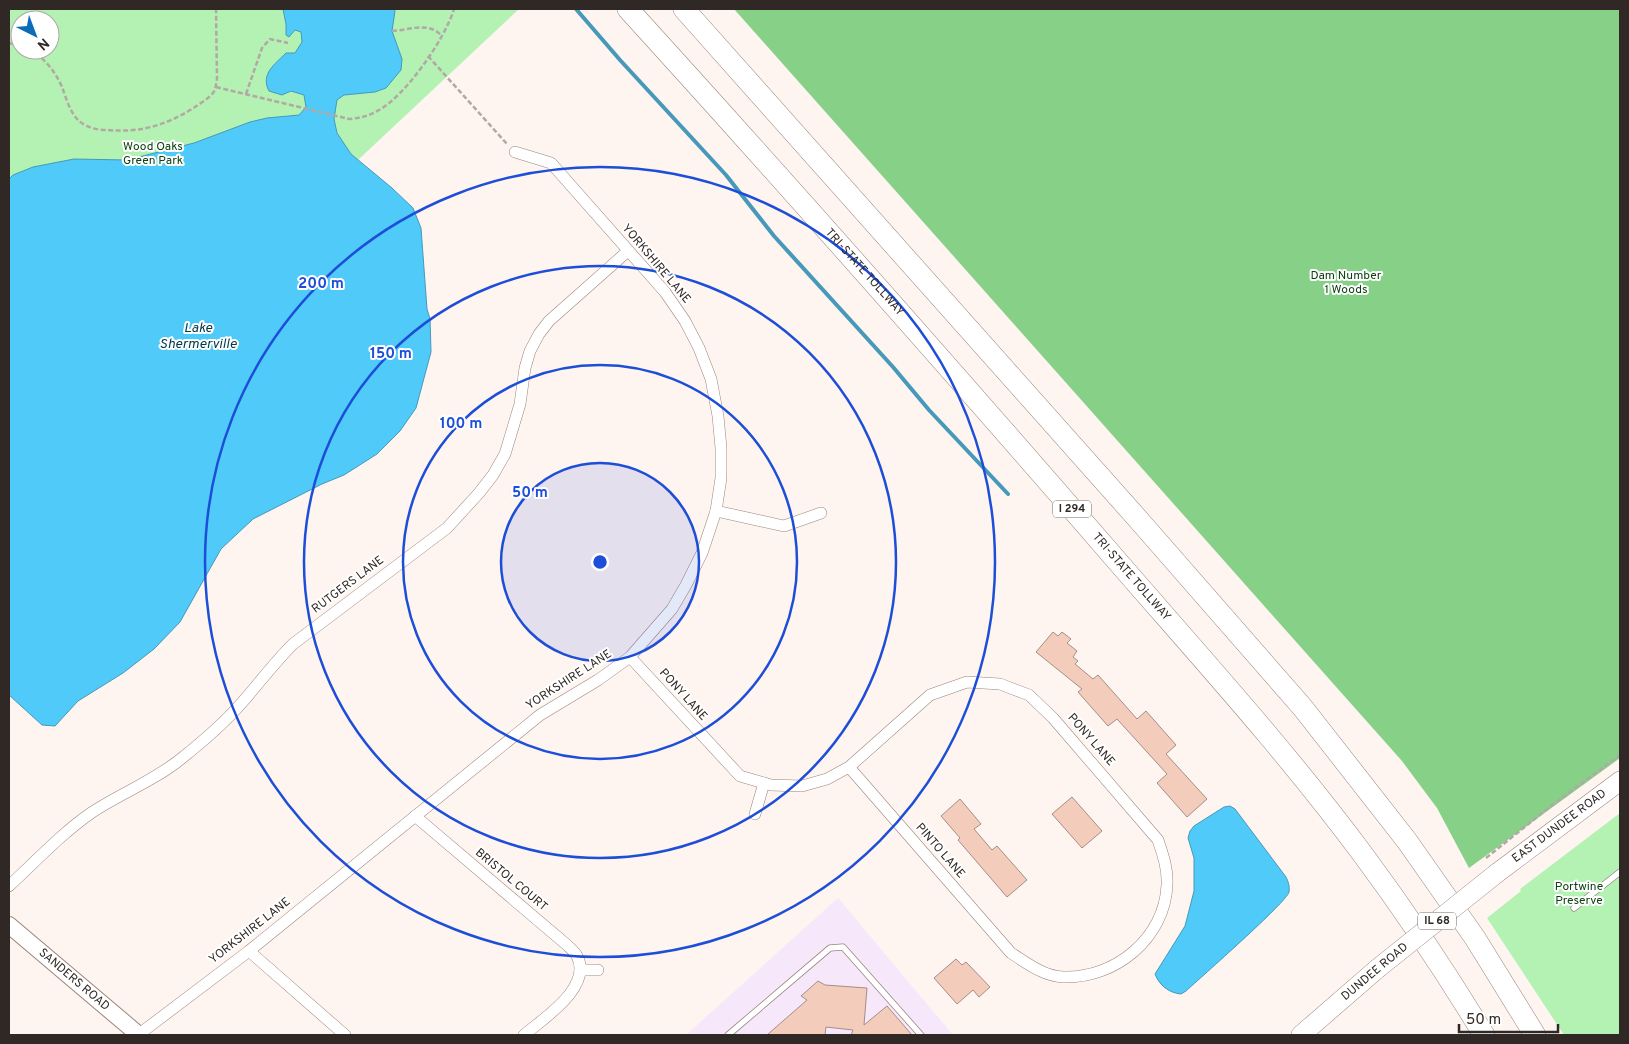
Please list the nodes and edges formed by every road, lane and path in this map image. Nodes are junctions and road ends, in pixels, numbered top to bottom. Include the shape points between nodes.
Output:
1 (216, 9) edge
2 (454, 9) edge
3 (628, 9) edge
4 (684, 9) edge
5 (392, 31) dead end
6 (442, 36) junction
7 (288, 43) dead end
8 (428, 56) junction
9 (43, 60) edge
10 (216, 87) junction
11 (246, 94) junction
12 (515, 152) joint
13 (628, 251) junction
14 (716, 511) junction
15 (821, 513) dead end
16 (630, 657) junction
17 (1620, 755) edge
18 (849, 767) junction
19 (1620, 781) edge
20 (764, 783) junction
21 (755, 814) dead end
22 (415, 816) junction
23 (1492, 866) junction
24 (1620, 872) edge
25 (9, 886) edge
26 (1574, 908) dead end
27 (9, 925) edge
28 (249, 951) junction
29 (1011, 953) joint
30 (580, 970) junction
31 (598, 970) dead end
32 (139, 1035) edge
33 (345, 1035) edge
34 (524, 1035) edge
35 (728, 1035) edge
36 (921, 1035) edge
37 (1301, 1035) edge
38 (1484, 1035) edge
39 (1535, 1035) edge

1 - 10 path
2 - 6 path
3 - 38 highway, TRI-STATE TOLLWAY / I 294 via 786,182 1270,738 1370,864 1440,964
4 - 39 highway via 1303,708 1407,841 1475,938
5 - 6 path via 426,27
6 - 8 path
7 - 11 path via 270,39 262,48
8 - 11 path via 394,99 381,110 360,118 349,119
8 - 12 path
9 - 10 path via 55,73 77,120 97,129 141,130 160,125 206,100
10 - 11 path
12 - 13 street, YORKSHIRE LANE via 551,163
13 - 14 street, YORKSHIRE LANE via 665,292 685,321 711,379 722,448
13 - 25 street, RUTGERS LANE via 539,334 528,360 520,404 505,454 479,493 447,528 293,644 215,731 180,760 143,785 92,812
14 - 15 street via 784,526
14 - 16 street, YORKSHIRE LANE via 702,553 672,609
16 - 20 street, PONY LANE via 740,776
16 - 22 street, YORKSHIRE LANE via 540,715
17 - 23 path via 1551,806
18 - 20 street, PONY LANE via 827,779 802,786
18 - 29 street, PINTO LANE
18 - 29 street, PONY LANE via 930,694 967,682 1000,684 1029,695 1114,788 1158,840 1166,862 1167,886 1162,914 1148,939 1123,961 1095,974 1062,977 1035,969
19 - 23 main road, EAST DUNDEE ROAD / IL 68
20 - 21 street
22 - 28 street, YORKSHIRE LANE
22 - 30 street, BRISTOL COURT via 567,945 577,956
23 - 37 main road, DUNDEE ROAD / IL 68, bridge
24 - 26 lane
27 - 32 main road, SANDERS ROAD
28 - 32 street, YORKSHIRE LANE
28 - 33 street
30 - 31 street
30 - 34 street via 578,984 568,997
35 - 36 lane via 830,948 843,947

